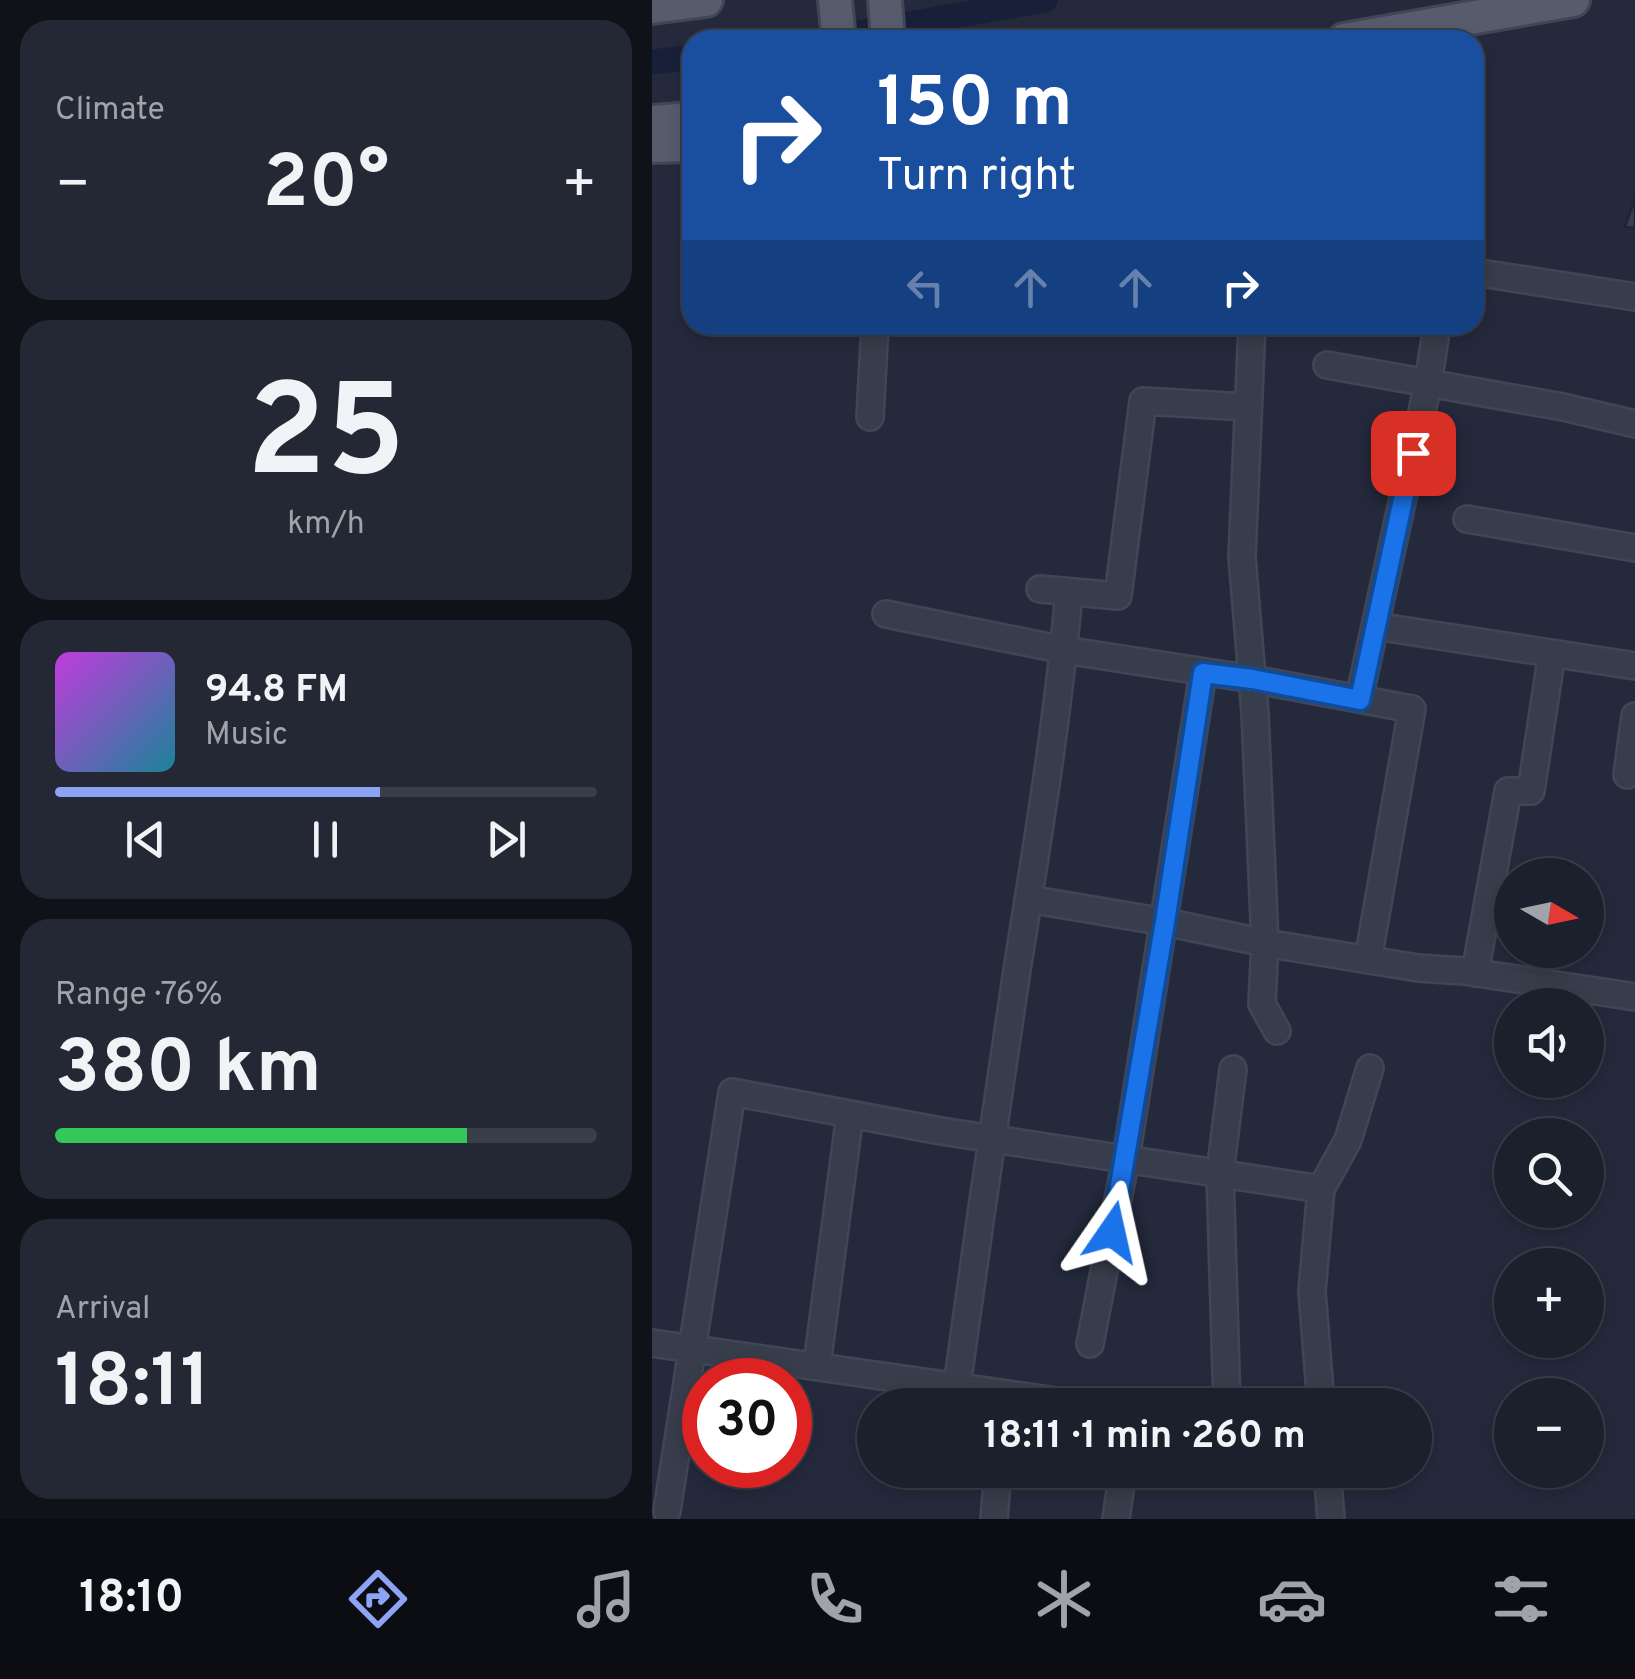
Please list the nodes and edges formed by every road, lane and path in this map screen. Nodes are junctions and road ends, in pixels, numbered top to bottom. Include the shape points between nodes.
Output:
1 (706, 0) edge
2 (835, 0) edge
3 (885, 0) edge
4 (1573, 0) edge
5 (652, 7) edge
6 (838, 30) edge
7 (887, 30) edge
8 (1401, 30) edge
9 (682, 120) edge
10 (652, 122) edge
11 (682, 144) edge
12 (652, 146) edge
13 (1484, 274) edge
14 (1634, 297) edge
15 (874, 335) edge
16 (1251, 335) edge
17 (1435, 335) edge
18 (1327, 365) dead end
19 (1428, 384) junction
20 (1247, 407) junction
21 (870, 417) dead end
22 (1634, 424) edge
23 (1467, 519) dead end
24 (1634, 548) edge
25 (1040, 589) dead end
26 (1069, 592) junction
27 (886, 614) dead end
28 (1375, 626) junction
29 (1064, 650) junction
30 (1552, 654) junction
31 (1634, 666) edge
32 (1203, 673) junction
33 (1252, 679) junction
34 (1360, 700) junction
35 (1634, 716) edge
36 (1627, 775) dead end
37 (1028, 899) junction
38 (1165, 922) junction
39 (1265, 943) junction
40 (1368, 960) junction
41 (1475, 972) junction
42 (1634, 998) edge
43 (1277, 1030) dead end
44 (1232, 1068) dead end
45 (1370, 1068) dead end
46 (850, 1114) junction
47 (992, 1138) junction
48 (1126, 1158) junction
49 (1220, 1172) junction
50 (1321, 1189) junction
51 (652, 1343) edge
52 (1090, 1344) dead end
53 (691, 1348) junction
54 (817, 1365) junction
55 (957, 1386) junction
56 (964, 1388) edge
57 (1226, 1388) edge
58 (1320, 1388) edge
59 (664, 1456) edge
60 (997, 1488) edge
61 (1120, 1488) edge
62 (1328, 1488) edge
63 (667, 1511) dead end
64 (994, 1519) edge
65 (1116, 1519) edge
66 (1331, 1519) edge

1 - 5 main road
2 - 6 main road
3 - 7 main road
4 - 8 main road
9 - 10 main road
11 - 12 main road
13 - 14 street
15 - 21 street
16 - 20 street
17 - 19 street
18 - 19 street
19 - 22 street
19 - 28 street
20 - 26 street via 1143,401 1118,596
20 - 33 street via 1242,557
23 - 24 street
25 - 26 street
26 - 29 street
27 - 29 street
28 - 30 street
28 - 34 street
29 - 32 street
29 - 37 street
30 - 31 street
30 - 41 street via 1530,791 1508,791
32 - 33 street
32 - 38 street
33 - 34 street
33 - 39 street
34 - 40 street via 1412,709
35 - 36 street
37 - 38 street
37 - 47 street
38 - 39 street
38 - 48 street
39 - 40 street
39 - 43 street via 1262,1004
40 - 41 street
41 - 42 street
44 - 49 street
45 - 50 street via 1348,1140
46 - 47 street
46 - 53 street via 732,1092
46 - 54 street
47 - 48 street
47 - 55 street
48 - 49 street
48 - 52 street
49 - 50 street
49 - 57 street
50 - 58 street via 1312,1291
51 - 53 street
53 - 54 street
53 - 59 street
54 - 55 street
55 - 56 street
59 - 63 street
60 - 64 street
61 - 65 street
62 - 66 street

